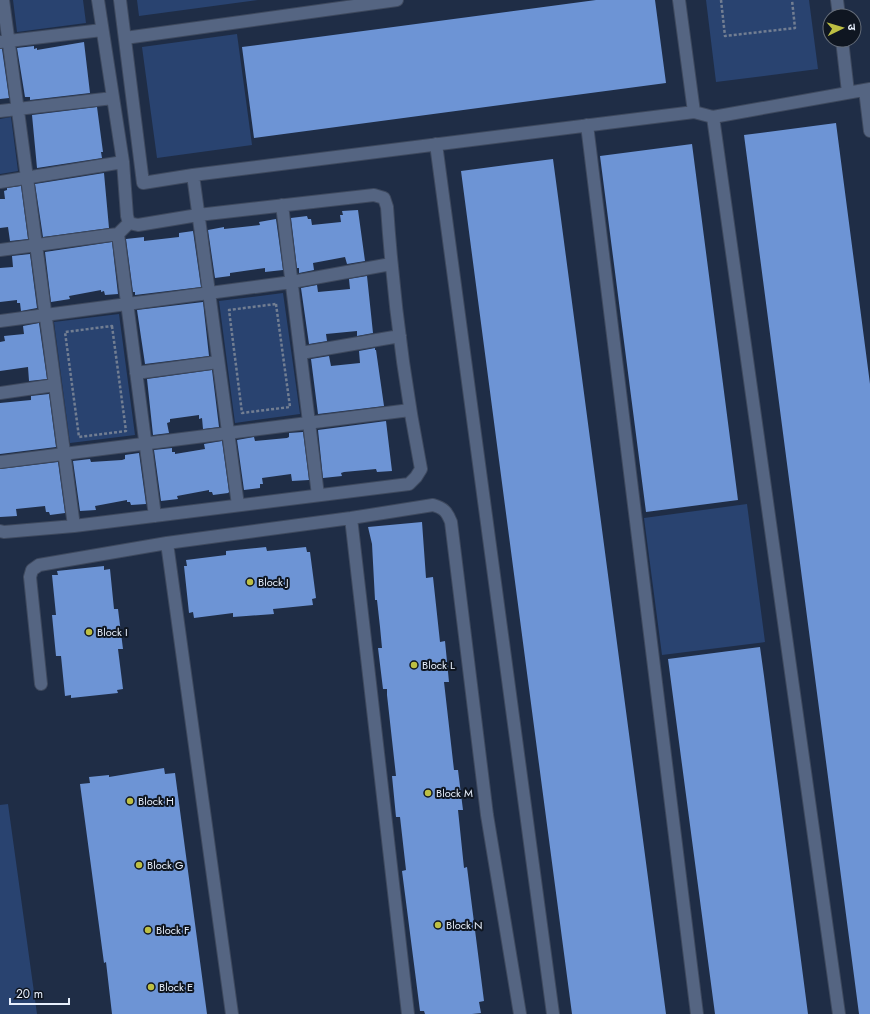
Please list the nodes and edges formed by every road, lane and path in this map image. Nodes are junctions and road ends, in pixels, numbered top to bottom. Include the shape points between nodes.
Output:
1 (3, 0) edge
2 (98, 0) edge
3 (120, 0) edge
4 (397, 0) edge
5 (679, 0) edge
6 (721, 0) edge
7 (792, 0) edge
8 (102, 30) junction
9 (125, 38) junction
10 (4, 42) edge
11 (843, 48) edge
12 (868, 89) edge
13 (848, 92) junction
14 (113, 98) junction
15 (18, 108) junction
16 (0, 111) edge
17 (694, 112) junction
18 (713, 117) junction
19 (587, 125) junction
20 (870, 131) edge
21 (436, 144) junction
22 (123, 162) junction
23 (193, 175) junction
24 (27, 178) junction
25 (0, 182) edge
26 (282, 205) junction
27 (198, 215) junction
28 (129, 223) junction
29 (118, 234) junction
30 (36, 245) junction
31 (0, 250) edge
32 (391, 264) junction
33 (292, 282) junction
34 (209, 293) junction
35 (127, 304) junction
36 (276, 304) joint
37 (45, 315) junction
38 (0, 321) edge
39 (65, 332) joint
40 (400, 336) junction
41 (301, 353) junction
42 (218, 362) junction
43 (136, 373) junction
44 (55, 385) junction
45 (0, 393) edge
46 (410, 410) junction
47 (309, 422) junction
48 (228, 433) junction
49 (146, 444) junction
50 (64, 454) junction
51 (0, 462) edge
52 (318, 495) junction
53 (238, 505) junction
54 (155, 516) junction
55 (351, 518) junction
56 (74, 526) junction
57 (0, 531) edge
58 (167, 542) junction
59 (41, 684) dead end
60 (232, 1014) edge
61 (408, 1014) edge
62 (520, 1014) edge
63 (553, 1014) edge
64 (697, 1014) edge
65 (839, 1014) edge

1 - 10 street
2 - 8 street
3 - 9 street
4 - 9 street
5 - 17 street
6 - 7 path via 725,36 796,28
8 - 10 street
8 - 14 street
9 - 23 street via 143,183
10 - 15 street
11 - 13 street
12 - 13 street
12 - 20 street
13 - 18 street
14 - 15 street
14 - 22 street
15 - 16 street
15 - 24 street
17 - 18 street
17 - 19 street
18 - 65 street
19 - 21 street
19 - 64 street
21 - 23 street
21 - 63 street
22 - 24 street
22 - 28 street
23 - 27 street
24 - 25 street
24 - 30 street
26 - 27 street
26 - 32 street via 374,195 384,198 387,207
26 - 33 street
27 - 28 street via 138,224
27 - 34 street
28 - 29 street
29 - 30 street
29 - 35 street
30 - 31 street
30 - 37 street
32 - 33 street
32 - 40 street
33 - 34 street
33 - 41 street
34 - 35 street
34 - 42 street
35 - 37 street
35 - 43 street
36 - 36 path via 229,310 242,413 290,407
37 - 38 street
37 - 44 street
39 - 39 path via 79,437 126,431 112,326
40 - 41 street
40 - 46 street
41 - 47 street
42 - 43 street
42 - 48 street
43 - 49 street
44 - 45 street
44 - 50 street
46 - 47 street
46 - 52 street via 421,469 409,484
47 - 48 street
47 - 52 street
48 - 49 street
48 - 53 street
49 - 50 street
49 - 54 street
50 - 51 street
50 - 56 street
52 - 53 street
53 - 54 street
54 - 56 street
55 - 58 street
55 - 61 street
55 - 62 street via 433,505 442,508 451,522 487,816
56 - 57 street
58 - 59 street via 39,565 32,570 30,577
58 - 60 street

